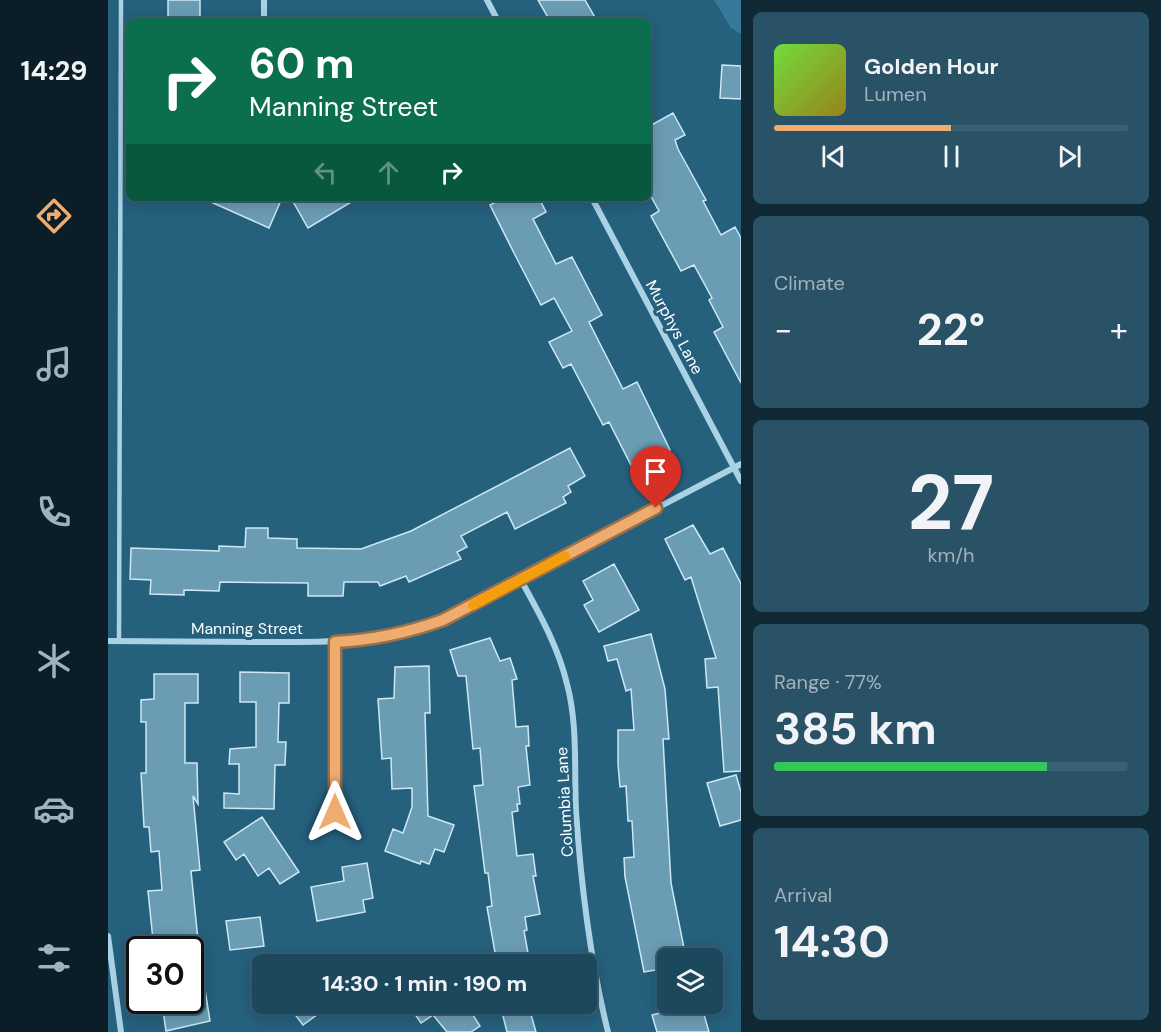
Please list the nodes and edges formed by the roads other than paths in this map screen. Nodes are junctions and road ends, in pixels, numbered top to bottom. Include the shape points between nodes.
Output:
1 (122, 0) edge
2 (264, 0) edge
3 (487, 0) edge
4 (264, 18) edge
5 (496, 18) edge
6 (593, 201) edge
7 (741, 464) edge
8 (734, 468) junction
9 (741, 481) edge
10 (521, 580) junction
11 (108, 641) edge
12 (119, 641) junction
13 (335, 642) junction
14 (335, 812) dead end
15 (108, 936) edge
16 (122, 1032) edge
17 (608, 1032) edge

1 - 12 lane
2 - 4 street
3 - 5 street
6 - 8 street, Murphys Lane
7 - 8 street, Manning Street
8 - 9 street, Murphys Lane
8 - 10 street, Manning Street
10 - 13 street, Manning Street via 413,631
10 - 17 street, Columbia Lane via 556,650 567,684 573,719 581,872
11 - 12 street, Manning Street
12 - 13 street, Manning Street
13 - 14 street
15 - 16 street

